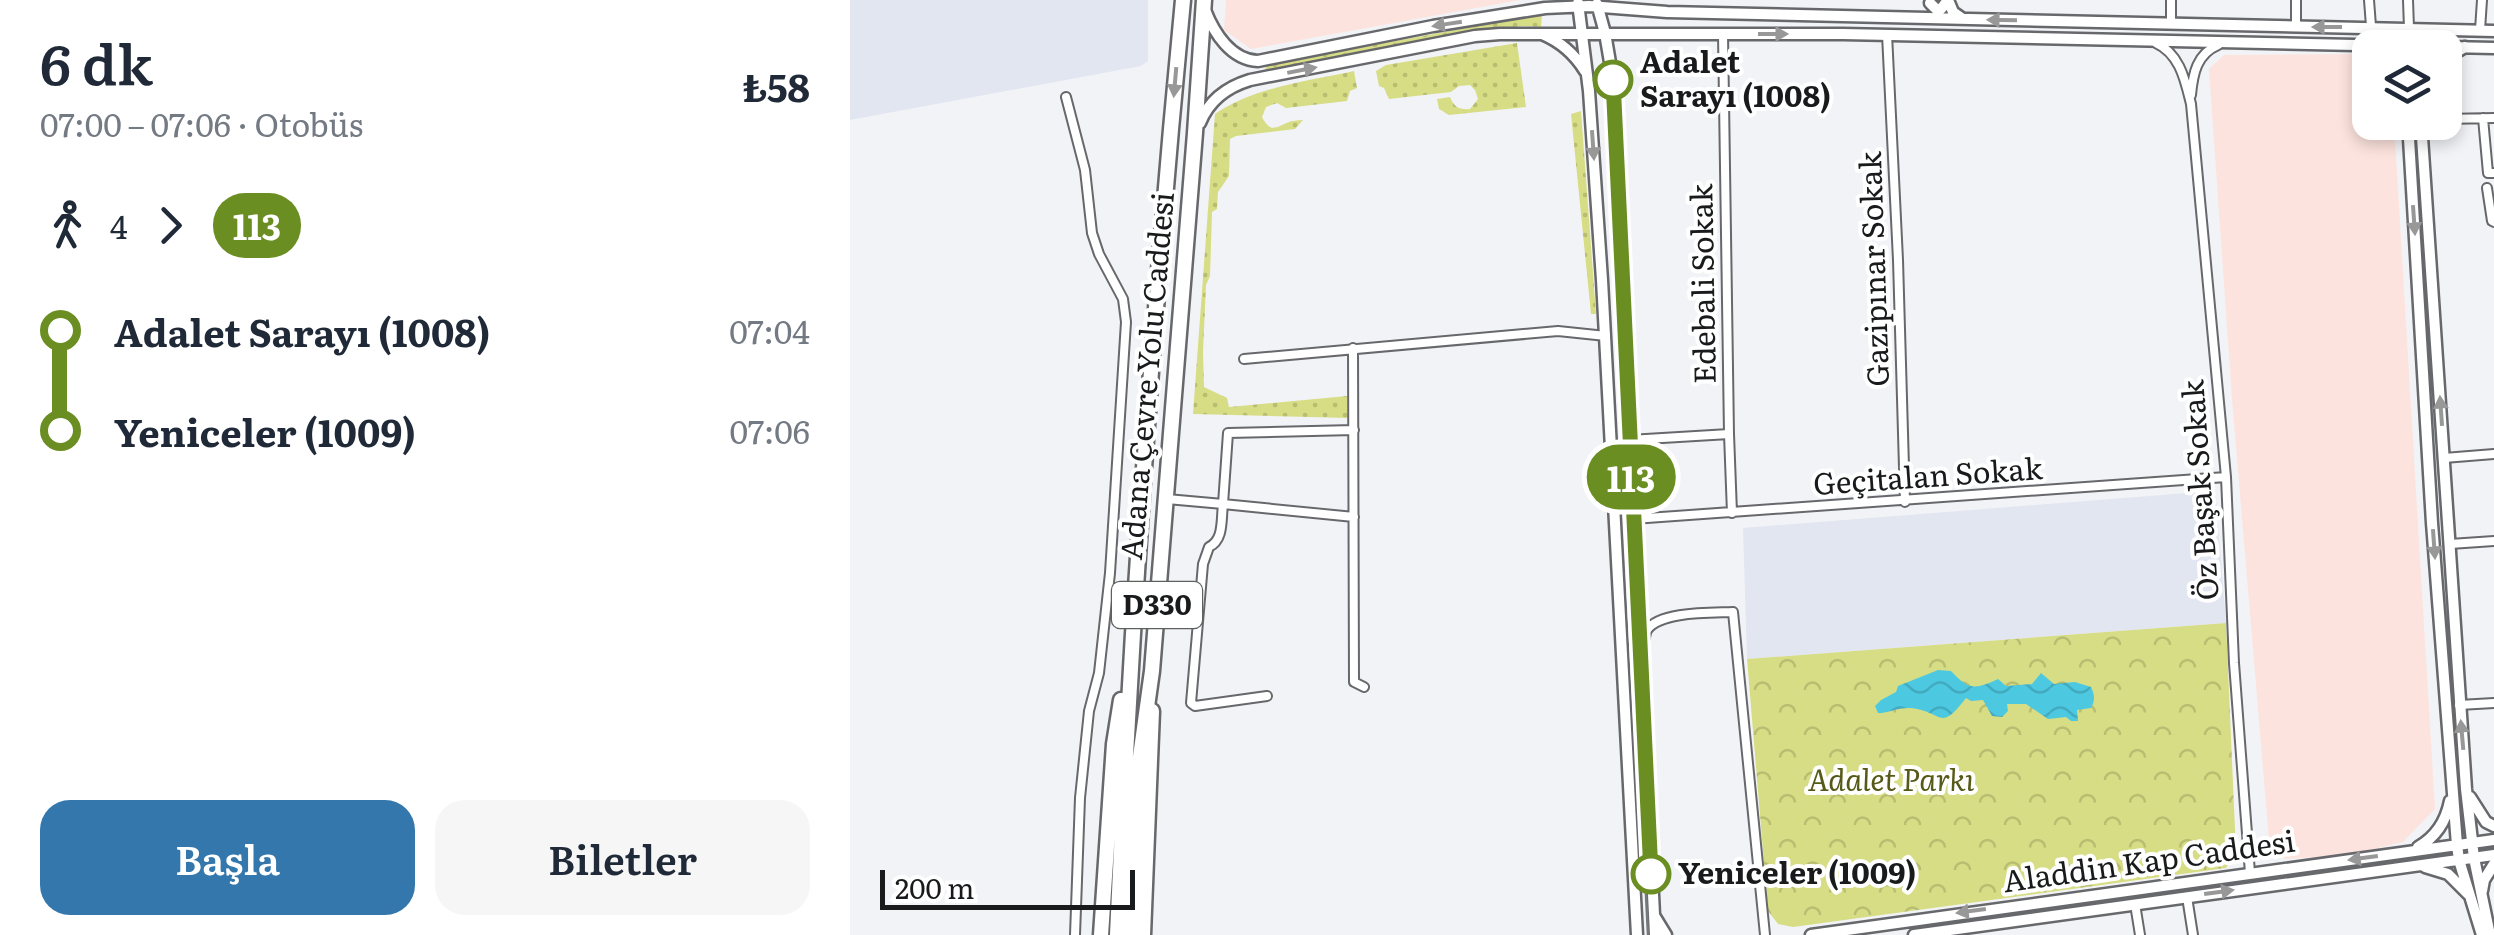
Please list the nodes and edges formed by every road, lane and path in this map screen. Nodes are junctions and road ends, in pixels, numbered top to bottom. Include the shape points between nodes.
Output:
1 (1183, 0) edge
2 (1555, 0) edge
3 (1948, 0) edge
4 (2171, 0) edge
5 (2296, 0) edge
6 (2369, 0) edge
7 (2408, 0) edge
8 (2482, 0) edge
9 (1930, 1) edge
10 (1204, 2) edge
11 (1598, 2) edge
12 (1578, 3) edge
13 (1667, 6) edge
14 (1540, 9) junction
15 (1638, 10) junction
16 (1914, 18) junction
17 (1964, 19) junction
18 (2171, 23) junction
19 (2370, 26) junction
20 (2296, 27) junction
21 (2409, 28) junction
22 (2480, 30) junction
23 (2494, 31) edge
24 (1582, 32) junction
25 (1536, 33) junction
26 (1636, 34) junction
27 (1723, 34) junction
28 (1887, 34) junction
29 (1606, 38) junction
30 (2148, 39) junction
31 (2236, 41) junction
32 (2352, 45) edge
33 (2465, 47) joint
34 (2494, 48) edge
35 (2462, 49) edge
36 (1258, 61) junction
37 (1611, 65) junction
38 (1588, 74) junction
39 (1260, 78) junction
40 (1613, 80) junction
41 (1589, 91) junction
42 (1066, 97) dead end
43 (2190, 104) junction
44 (2483, 118) junction
45 (2494, 118) edge
46 (2462, 119) edge
47 (1196, 133) junction
48 (2409, 140) edge
49 (2423, 140) edge
50 (2494, 173) edge
51 (2488, 188) dead end
52 (2494, 222) edge
53 (1606, 336) junction
54 (1353, 348) junction
55 (1244, 359) dead end
56 (1354, 430) junction
57 (1729, 434) junction
58 (1629, 440) junction
59 (2494, 454) edge
60 (2444, 458) junction
61 (2226, 477) junction
62 (1166, 499) junction
63 (1905, 502) junction
64 (1223, 504) junction
65 (1732, 513) junction
66 (1354, 518) junction
67 (1633, 519) junction
68 (2494, 542) edge
69 (2450, 544) junction
70 (1640, 657) junction
71 (1131, 661) junction
72 (1152, 671) junction
73 (1364, 687) dead end
74 (1267, 696) dead end
75 (2494, 703) edge
76 (2459, 705) junction
77 (2466, 789) junction
78 (2453, 791) junction
79 (2494, 826) edge
80 (2494, 840) edge
81 (2472, 844) junction
82 (2458, 846) junction
83 (2412, 851) junction
84 (2494, 855) edge
85 (2474, 858) junction
86 (2459, 860) junction
87 (2494, 864) edge
88 (2414, 866) junction
89 (2250, 874) junction
90 (2188, 896) junction
91 (2477, 898) junction
92 (2134, 904) junction
93 (1653, 912) junction
94 (1938, 933) edge
95 (1075, 935) edge
96 (1101, 935) edge
97 (1117, 935) edge
98 (1129, 935) edge
99 (1143, 935) edge
100 (1637, 935) edge
101 (1655, 935) edge
102 (1666, 935) edge
103 (1765, 935) edge
104 (1811, 935) edge
105 (1914, 935) edge
106 (2140, 935) edge
107 (2193, 935) edge
108 (2482, 935) edge
109 (2490, 935) edge

1 -> 71 highway, Adana Çevre Yolu Caddesi / D330
2 - 14 street
3 - 9 street via 1938,10
3 - 17 street
4 - 18 street
5 - 20 street
6 - 19 street
7 - 21 street
8 - 22 street
9 - 16 street
10 - 36 street via 1220,39
10 - 47 highway, Adana Çevre Yolu Caddesi / D330
11 - 12 street
11 - 15 street
11 - 29 street
12 - 14 street
12 - 24 street
13 - 15 street
13 - 16 street
14 -> 36 street
15 - 26 street via 1626,20
16 - 17 street
18 -> 17 street
18 - 20 street
19 -> 20 street
19 - 21 street
21 - 22 street
22 - 23 street
24 - 25 street
24 - 29 street
24 - 38 street
25 - 38 street via 1573,53
39 -> 25 street via 1475,36
26 - 27 street
26 - 29 street
26 - 37 street via 1618,46
27 -> 28 street
27 - 57 street, Edebali Sokak
28 - 30 street
28 - 63 street, Gazipınar Sokak
29 - 37 street
30 - 31 street
30 - 43 street via 2178,63
31 - 32 street
31 - 43 street via 2212,46 2198,60
33 - 34 street
33 - 35 street
36 - 39 street via 1253,71
37 - 40 street
38 - 41 street
39 - 47 street via 1218,97
40 - 41 street via 1600,73
40 - 58 street
41 -> 53 street
42 - 95 street via 1092,233 1123,299 1126,322 1110,573 1080,798
43 - 61 street, Öz Başak Sokak
44 - 45 street
44 - 46 street
44 - 50 street via 2488,173
47 - 62 highway, Adana Çevre Yolu Caddesi / D330
48 -> 78 street
60 -> 49 street
51 - 52 street
53 - 54 street via 1558,331
53 - 100 street
54 - 55 street
54 - 56 street
56 - 64 street via 1228,434
56 - 66 street
57 - 58 street
57 - 65 street, Edebali Sokak
58 - 67 street
59 - 60 street
60 - 69 street
61 - 63 street, Geçitalan Sokak
61 - 89 street, Öz Başak Sokak
62 - 64 street
62 - 72 highway, Adana Çevre Yolu Caddesi / D330
63 - 65 street, Geçitalan Sokak
64 - 66 street
64 - 74 street via 1219,538 1208,547 1204,564 1191,703
65 - 67 street, Geçitalan Sokak
66 - 73 street via 1354,682
67 - 70 street
68 - 69 street
69 - 76 street
70 - 93 street
70 - 103 street via 1656,622 1733,612
71 - 96 highway via 1116,733
71 - 97 highway, Adana Çevre Yolu Caddesi / D330
72 - 98 highway, Adana Çevre Yolu Caddesi / D330 via 1138,771
72 - 99 highway
75 - 76 street
77 -> 76 street
77 - 79 street
77 - 81 street
78 - 82 street
78 - 83 street via 2440,828
80 - 81 street, Aladdin Kap Caddesi
81 - 82 street, Aladdin Kap Caddesi
81 - 85 street
82 - 83 street, Aladdin Kap Caddesi
82 - 86 street
83 -> 89 street, Aladdin Kap Caddesi
84 - 85 street, Aladdin Kap Caddesi
85 - 86 street, Aladdin Kap Caddesi
85 - 91 street
86 - 88 street, Aladdin Kap Caddesi
86 - 91 street
87 - 91 street
90 -> 88 street, Aladdin Kap Caddesi
88 - 91 street via 2448,874
89 -> 104 street, Aladdin Kap Caddesi
90 - 92 street, Aladdin Kap Caddesi
90 - 107 street
91 - 108 street
91 - 109 street
92 - 94 street, Aladdin Kap Caddesi
92 - 106 street
93 - 101 street
93 - 102 street
94 - 105 street, Aladdin Kap Caddesi

